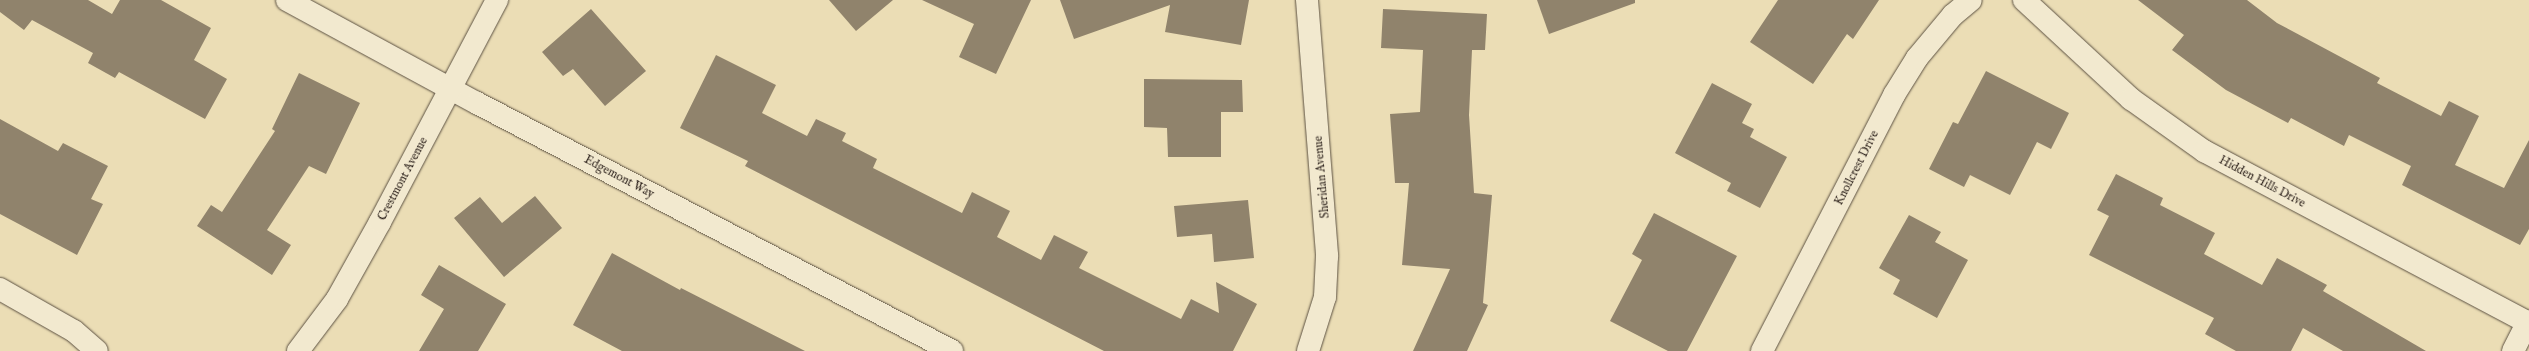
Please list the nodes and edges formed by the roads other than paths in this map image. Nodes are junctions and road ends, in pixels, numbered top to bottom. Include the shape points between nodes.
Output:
1 (287, 0) edge
2 (497, 0) edge
3 (1307, 0) edge
4 (1971, 0) edge
5 (2024, 0) edge
6 (450, 89) junction
7 (0, 289) edge
8 (2528, 323) edge
9 (97, 351) edge
10 (298, 351) edge
11 (952, 351) edge
12 (1308, 351) edge
13 (1762, 351) edge
14 (2513, 351) edge

1 - 6 street, Edgemont Way
2 - 6 street, Crestmont Avenue
3 - 12 street, Sheridan Avenue via 1327,256 1325,297
4 - 13 street, Knollcrest Drive via 1953,15 1917,58 1894,95
5 - 8 street, Hidden Hills Drive via 2131,99 2204,151
6 - 10 street, Crestmont Avenue via 340,293
6 - 11 street, Edgemont Way
7 - 9 street via 74,331
8 - 14 street

